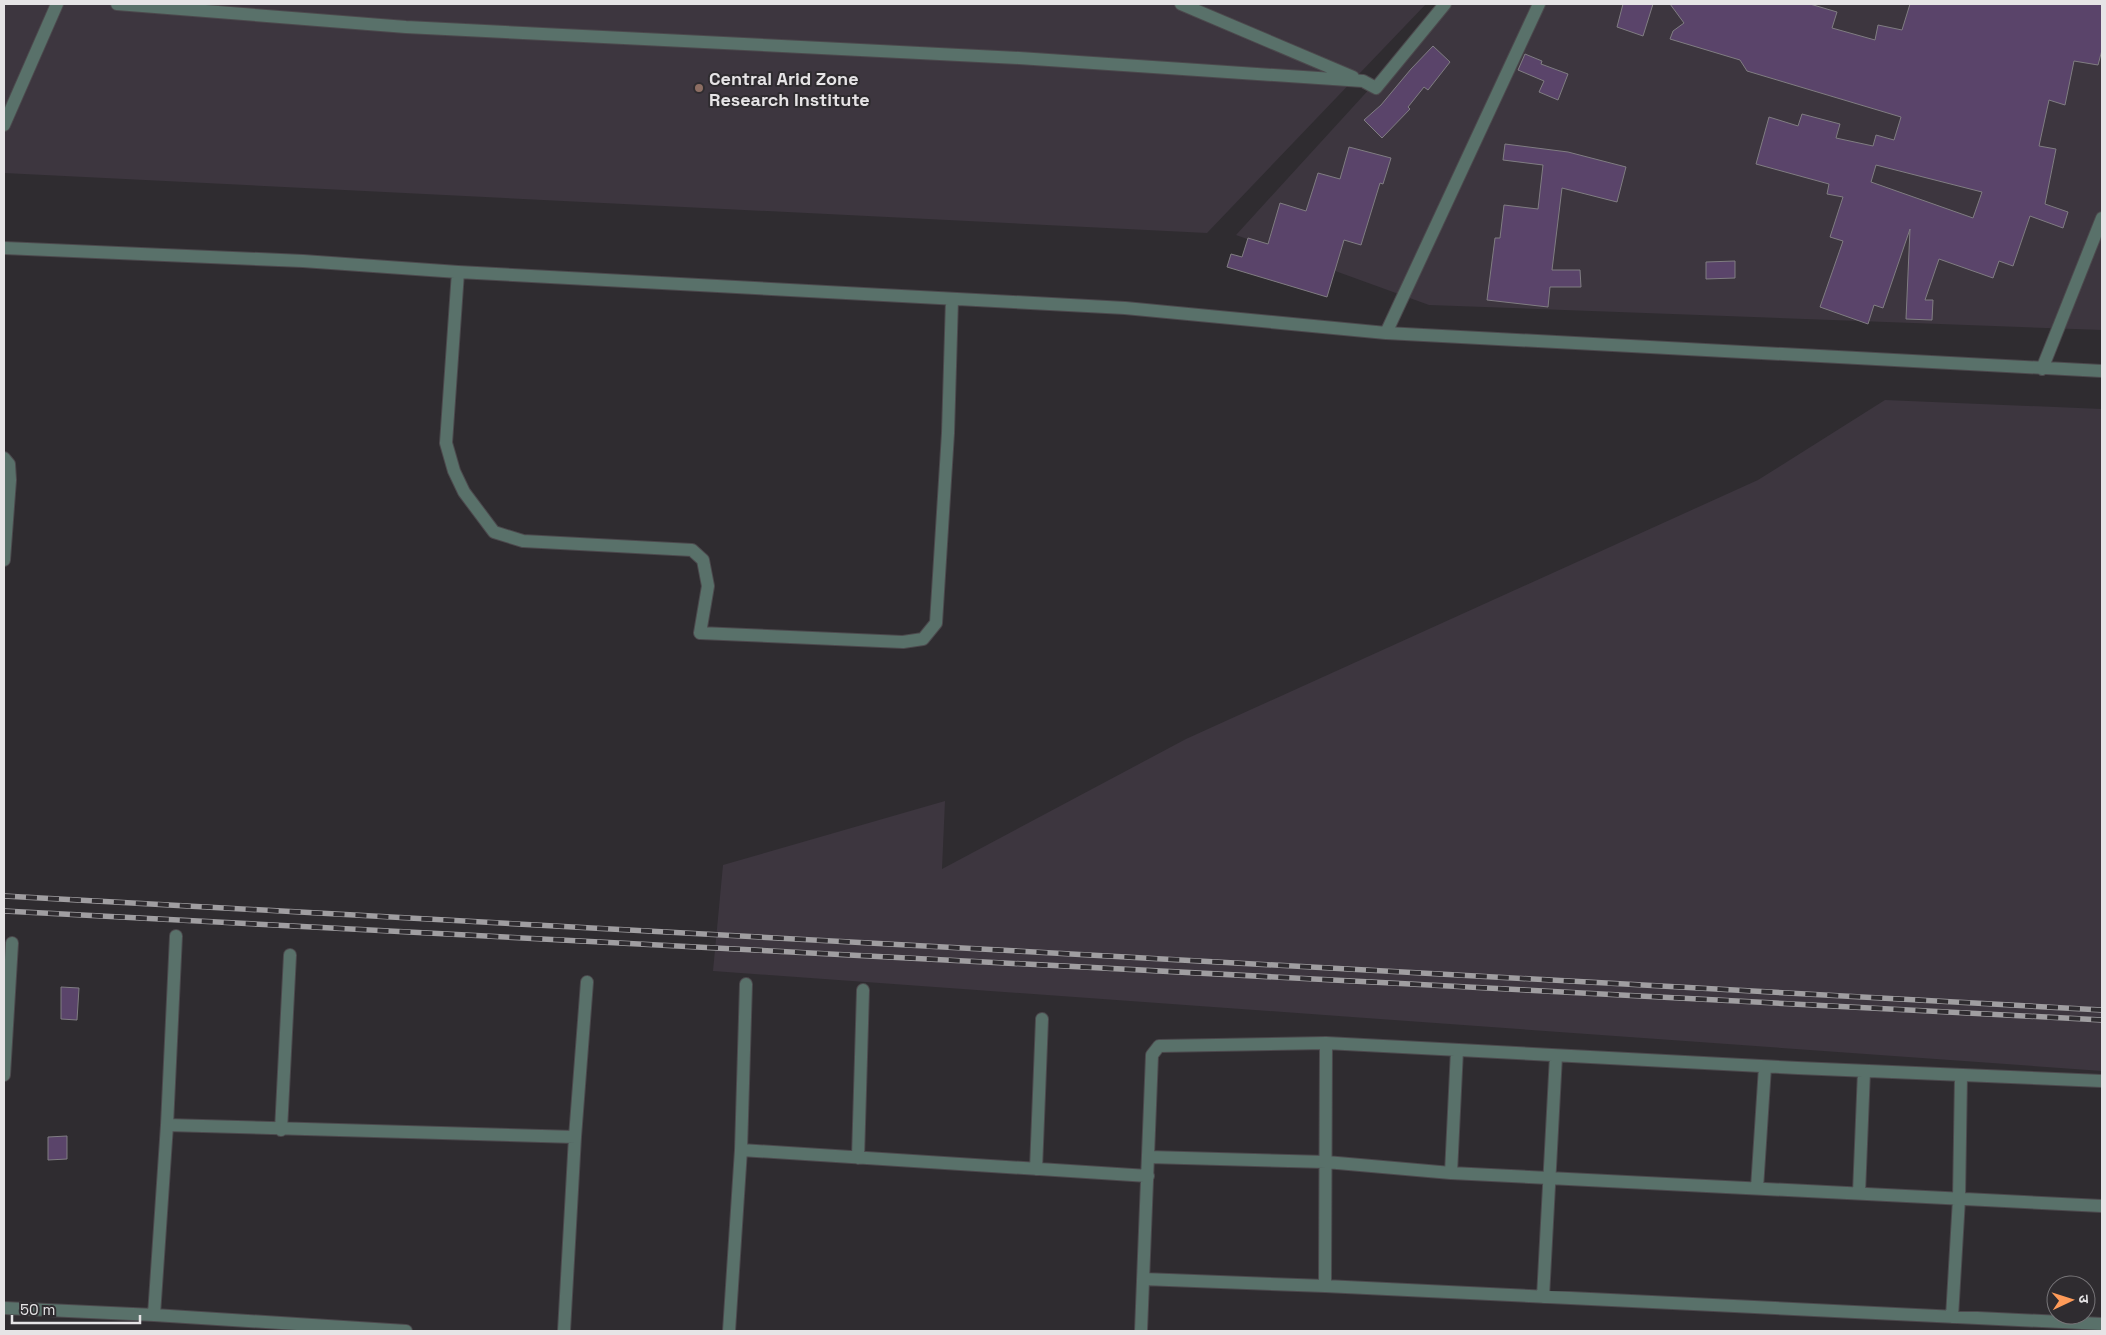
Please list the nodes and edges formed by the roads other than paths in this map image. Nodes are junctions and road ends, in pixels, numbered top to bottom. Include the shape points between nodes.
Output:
1 (57, 4) edge
2 (117, 4) edge
3 (1182, 4) edge
4 (1445, 4) edge
5 (1540, 4) edge
6 (1363, 81) junction
7 (4, 125) edge
8 (2102, 218) edge
9 (4, 248) edge
10 (458, 272) junction
11 (952, 299) junction
12 (1386, 332) junction
13 (2042, 369) junction
14 (2102, 371) edge
15 (4, 458) edge
16 (4, 560) edge
17 (176, 936) dead end
18 (12, 943) dead end
19 (290, 954) dead end
20 (587, 982) dead end
21 (746, 984) dead end
22 (863, 990) dead end
23 (1042, 1020) dead end
24 (1326, 1043) junction
25 (1457, 1050) junction
26 (1556, 1056) junction
27 (1765, 1067) junction
28 (1864, 1071) junction
29 (4, 1075) edge
30 (1961, 1076) junction
31 (2102, 1081) edge
32 (167, 1125) junction
33 (281, 1130) junction
34 (575, 1137) junction
35 (741, 1150) junction
36 (1149, 1157) junction
37 (858, 1158) junction
38 (1326, 1162) junction
39 (1036, 1169) junction
40 (1451, 1173) junction
41 (1148, 1176) junction
42 (1550, 1177) junction
43 (1757, 1188) junction
44 (1859, 1194) junction
45 (1959, 1199) junction
46 (2102, 1206) edge
47 (1143, 1279) junction
48 (1325, 1286) junction
49 (1543, 1297) junction
50 (4, 1308) edge
51 (154, 1315) junction
52 (1952, 1317) junction
53 (2102, 1324) edge
54 (406, 1331) edge
55 (564, 1331) edge
56 (729, 1331) edge
57 (1141, 1331) edge

1 - 7 street
2 - 6 street via 406,26 1019,58
3 - 6 street
4 - 6 street via 1376,88
5 - 12 street
8 - 13 street
9 - 10 street via 303,261
10 - 11 street
10 - 11 street via 446,443 454,471 475,508 494,532 523,541 692,550 703,560 708,586 700,633 903,642 923,639 936,623 948,433
11 - 12 street via 1125,308
12 - 13 street
13 - 14 street
15 - 16 street via 9,464 10,480
17 - 32 street
18 - 29 street
19 - 33 street
20 - 34 street
21 - 35 street
22 - 37 street
23 - 39 street
24 - 25 street
24 - 36 street via 1159,1046 1152,1055
24 - 38 street
25 - 26 street
25 - 40 street
26 - 27 street
26 - 42 street
27 - 28 street
27 - 43 street
28 - 30 street
28 - 44 street
30 - 31 street
30 - 45 street
32 - 33 street
32 - 51 street
33 - 34 street
34 - 55 street
35 - 37 street
35 - 56 street
36 - 38 street
36 - 41 street
37 - 39 street
38 - 40 street
38 - 48 street
39 - 41 street
40 - 42 street
41 - 47 street
42 - 43 street
42 - 49 street
43 - 44 street
44 - 45 street
45 - 46 street
45 - 52 street
47 - 48 street
47 - 57 street
48 - 49 street
49 - 52 street
50 - 51 street
51 - 54 street
52 - 53 street

